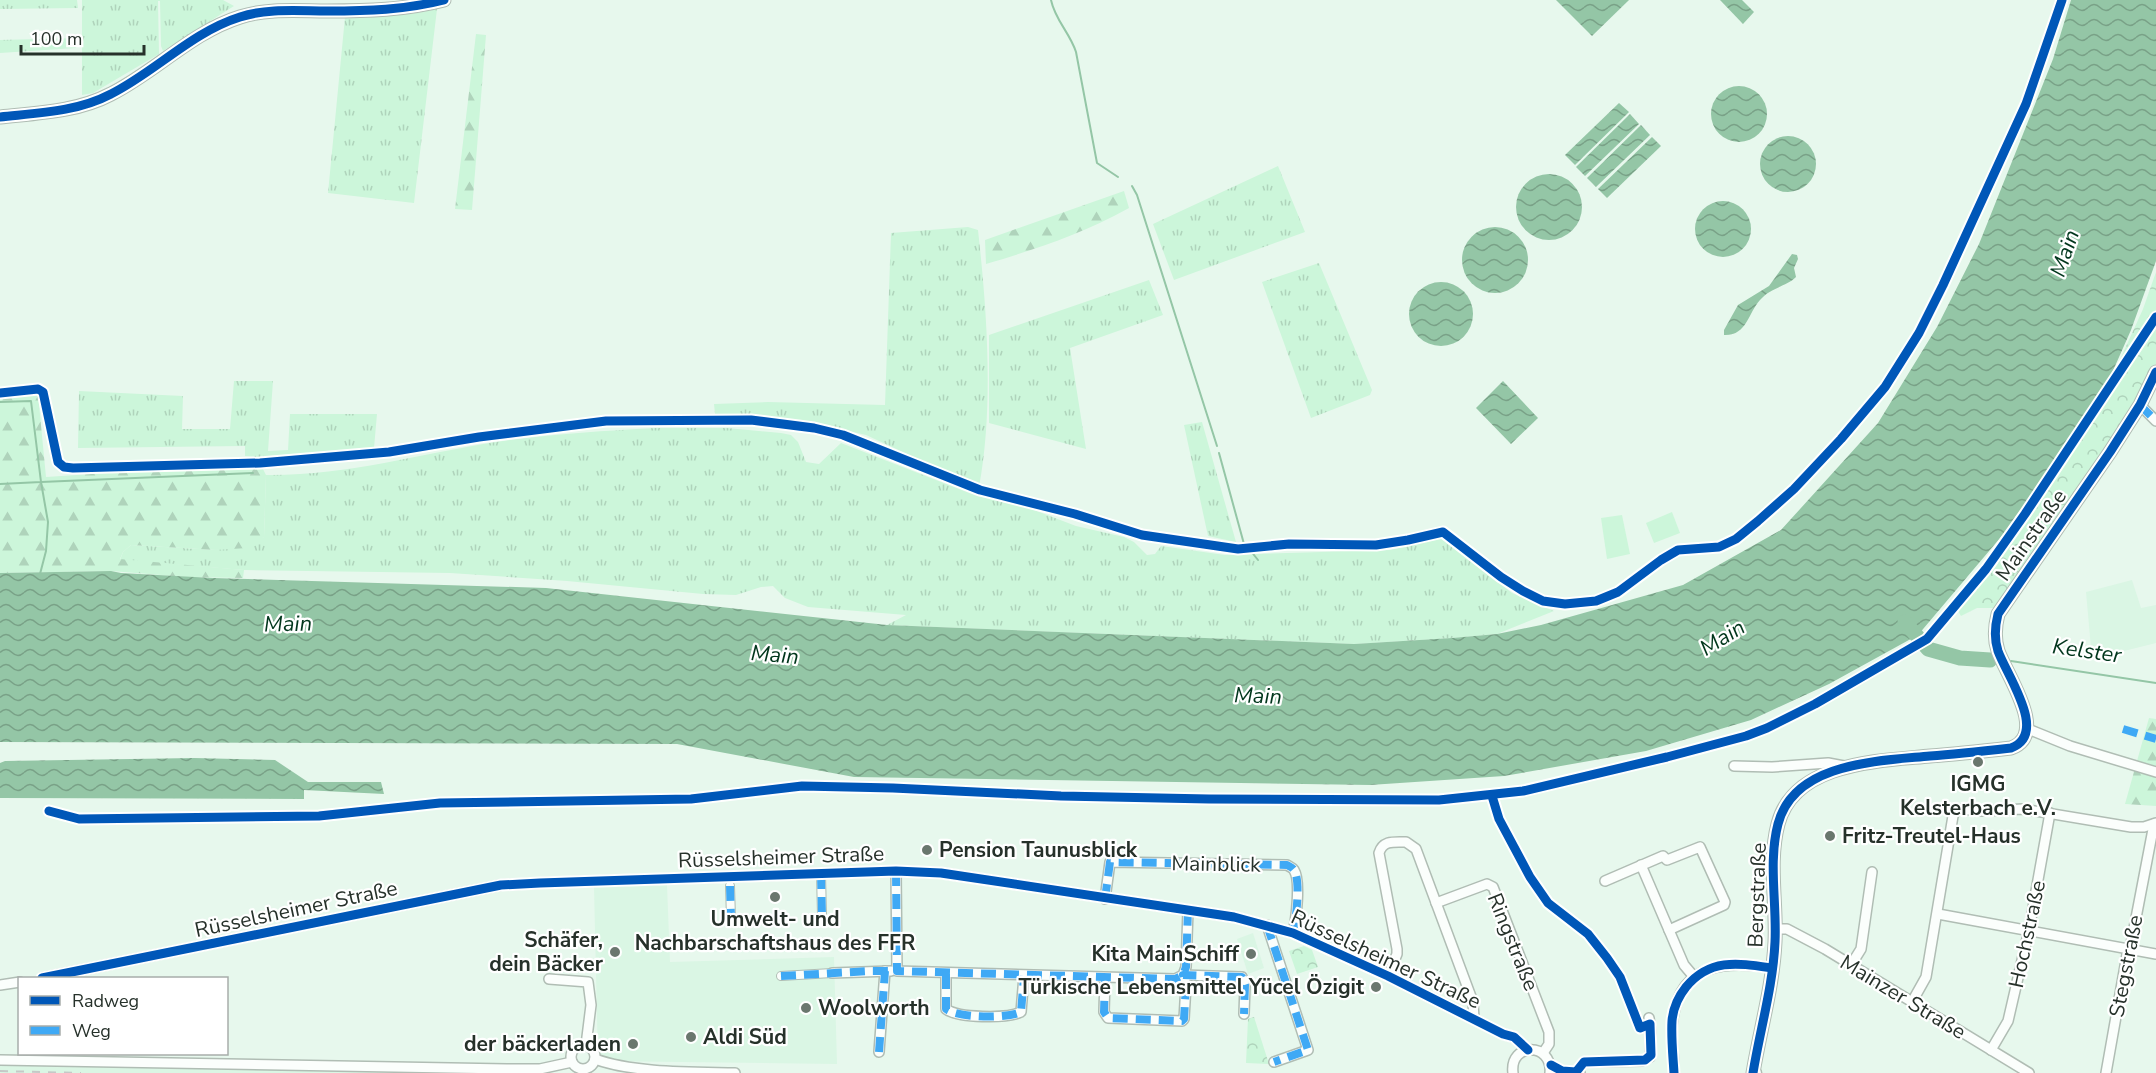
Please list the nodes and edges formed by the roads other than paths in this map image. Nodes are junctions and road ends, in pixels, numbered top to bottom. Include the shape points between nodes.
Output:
1 (444, 0) edge
2 (0, 117) edge
3 (2156, 372) edge
4 (2140, 405) junction
5 (2156, 421) edge
6 (2028, 729) junction
7 (1734, 766) dead end
8 (1847, 767) junction
9 (2156, 772) edge
10 (2050, 813) junction
11 (2155, 824) edge
12 (1641, 865) junction
13 (896, 871) junction
14 (1872, 872) dead end
15 (821, 874) junction
16 (1605, 881) dead end
17 (730, 886) dead end
18 (1105, 899) junction
19 (1436, 903) junction
20 (1188, 910) junction
21 (1938, 914) junction
22 (822, 915) dead end
23 (731, 918) dead end
24 (1267, 925) junction
25 (1775, 929) junction
26 (1669, 930) junction
27 (2029, 930) junction
28 (1293, 933) junction
29 (2128, 949) junction
30 (2156, 954) edge
31 (1851, 965) junction
32 (1772, 968) junction
33 (885, 971) junction
34 (897, 971) junction
35 (832, 973) joint
36 (946, 974) junction
37 (1183, 975) junction
38 (781, 976) dead end
39 (1024, 976) junction
40 (1388, 976) junction
41 (47, 977) edge
42 (1105, 978) junction
43 (1695, 978) junction
44 (549, 979) dead end
45 (18, 982) edge
46 (0, 986) edge
47 (1912, 1002) junction
48 (1244, 1014) dead end
49 (1649, 1018) dead end
50 (1474, 1019) junction
51 (1503, 1034) junction
52 (586, 1045) junction
53 (1528, 1050) junction
54 (1991, 1050) junction
55 (879, 1052) dead end
56 (1543, 1053) junction
57 (1515, 1058) junction
58 (595, 1059) junction
59 (0, 1060) edge
60 (572, 1062) junction
61 (1274, 1062) dead end
62 (1674, 1065) dead end
63 (1550, 1069) edge
64 (1510, 1072) edge
65 (1576, 1072) edge
66 (735, 1073) edge
67 (1582, 1073) edge
68 (1747, 1073) edge
69 (1754, 1073) edge
70 (2029, 1073) edge
71 (2106, 1073) edge

1 - 2 street via 385,10 278,11 242,16 203,35 112,94 75,108
3 - 4 street, Mainstraße
4 - 5 street
4 - 6 street, Mainstraße via 1998,614 1997,649
6 - 8 street, Bergstraße via 2024,740 2011,748 1861,762
6 - 9 street
7 - 8 street via 1828,763
8 - 25 street, Bergstraße via 1805,786 1782,812 1774,864
10 - 11 street via 2121,826 2144,828
10 - 21 street via 2023,809 1956,811
10 - 27 street, Hochstraße
11 - 29 street, Stegstraße
12 - 16 street
12 - 26 street
12 - 26 street via 1700,847 1725,902 1722,907
13 - 15 street, Rüsselsheimer Straße
13 - 18 street, Rüsselsheimer Straße via 940,873
13 - 34 street
14 - 31 street via 1862,949
15 - 22 street
15 - 41 street, Rüsselsheimer Straße via 501,885
17 - 23 street
18 - 20 street, Rüsselsheimer Straße
18 - 28 street, Mainblick via 1110,862 1287,865 1297,877
19 - 40 street via 1416,849 1406,842 1381,846 1379,853 1397,949
19 - 50 street via 1473,1002
19 - 56 street, Ringstraße via 1487,884 1493,887 1549,1032 1549,1044
20 - 24 street, Rüsselsheimer Straße
20 - 37 street
21 - 27 street
21 - 47 street via 1926,977
24 - 28 street, Rüsselsheimer Straße
24 - 61 street via 1308,1050
25 - 31 street, Mainzer Straße via 1787,929
25 - 32 street, Bergstraße
26 - 43 street via 1684,964
27 - 29 street
27 - 54 street, Hochstraße via 2008,1021
28 - 40 street, Rüsselsheimer Straße
29 - 30 street
29 - 71 street, Stegstraße
31 - 47 street, Mainzer Straße
32 - 43 street via 1729,964 1712,967
32 - 69 street, Bergstraße
33 - 34 street
33 - 35 street
33 - 55 street
34 - 36 street
35 - 38 street
36 - 39 street
36 - 39 street via 948,1011 987,1016 1021,1012
37 - 42 street via 1175,979
37 - 42 street via 1186,985 1182,1021 1108,1018 1104,1012
37 - 48 street via 1242,977
39 - 42 street
40 - 50 street, Rüsselsheimer Straße
43 - 62 street via 1683,990 1675,1008
44 - 52 street via 588,982 591,1005
45 - 46 street
47 - 54 street, Mainzer Straße
49 - 65 street via 1650,1057 1642,1061 1584,1062
50 - 51 street, Rüsselsheimer Straße
51 - 53 street, Rüsselsheimer Straße via 1514,1036
51 - 57 street via 1514,1047
52 - 58 street via 593,1049
52 - 60 street via 573,1049
53 - 56 street
53 - 57 street
54 - 70 street, Mainzer Straße
56 - 63 street
57 - 64 street
58 - 60 street via 585,1069
58 - 66 street via 629,1071
59 - 60 street via 507,1069 540,1069
63 - 65 street
65 - 67 street
68 - 69 street

